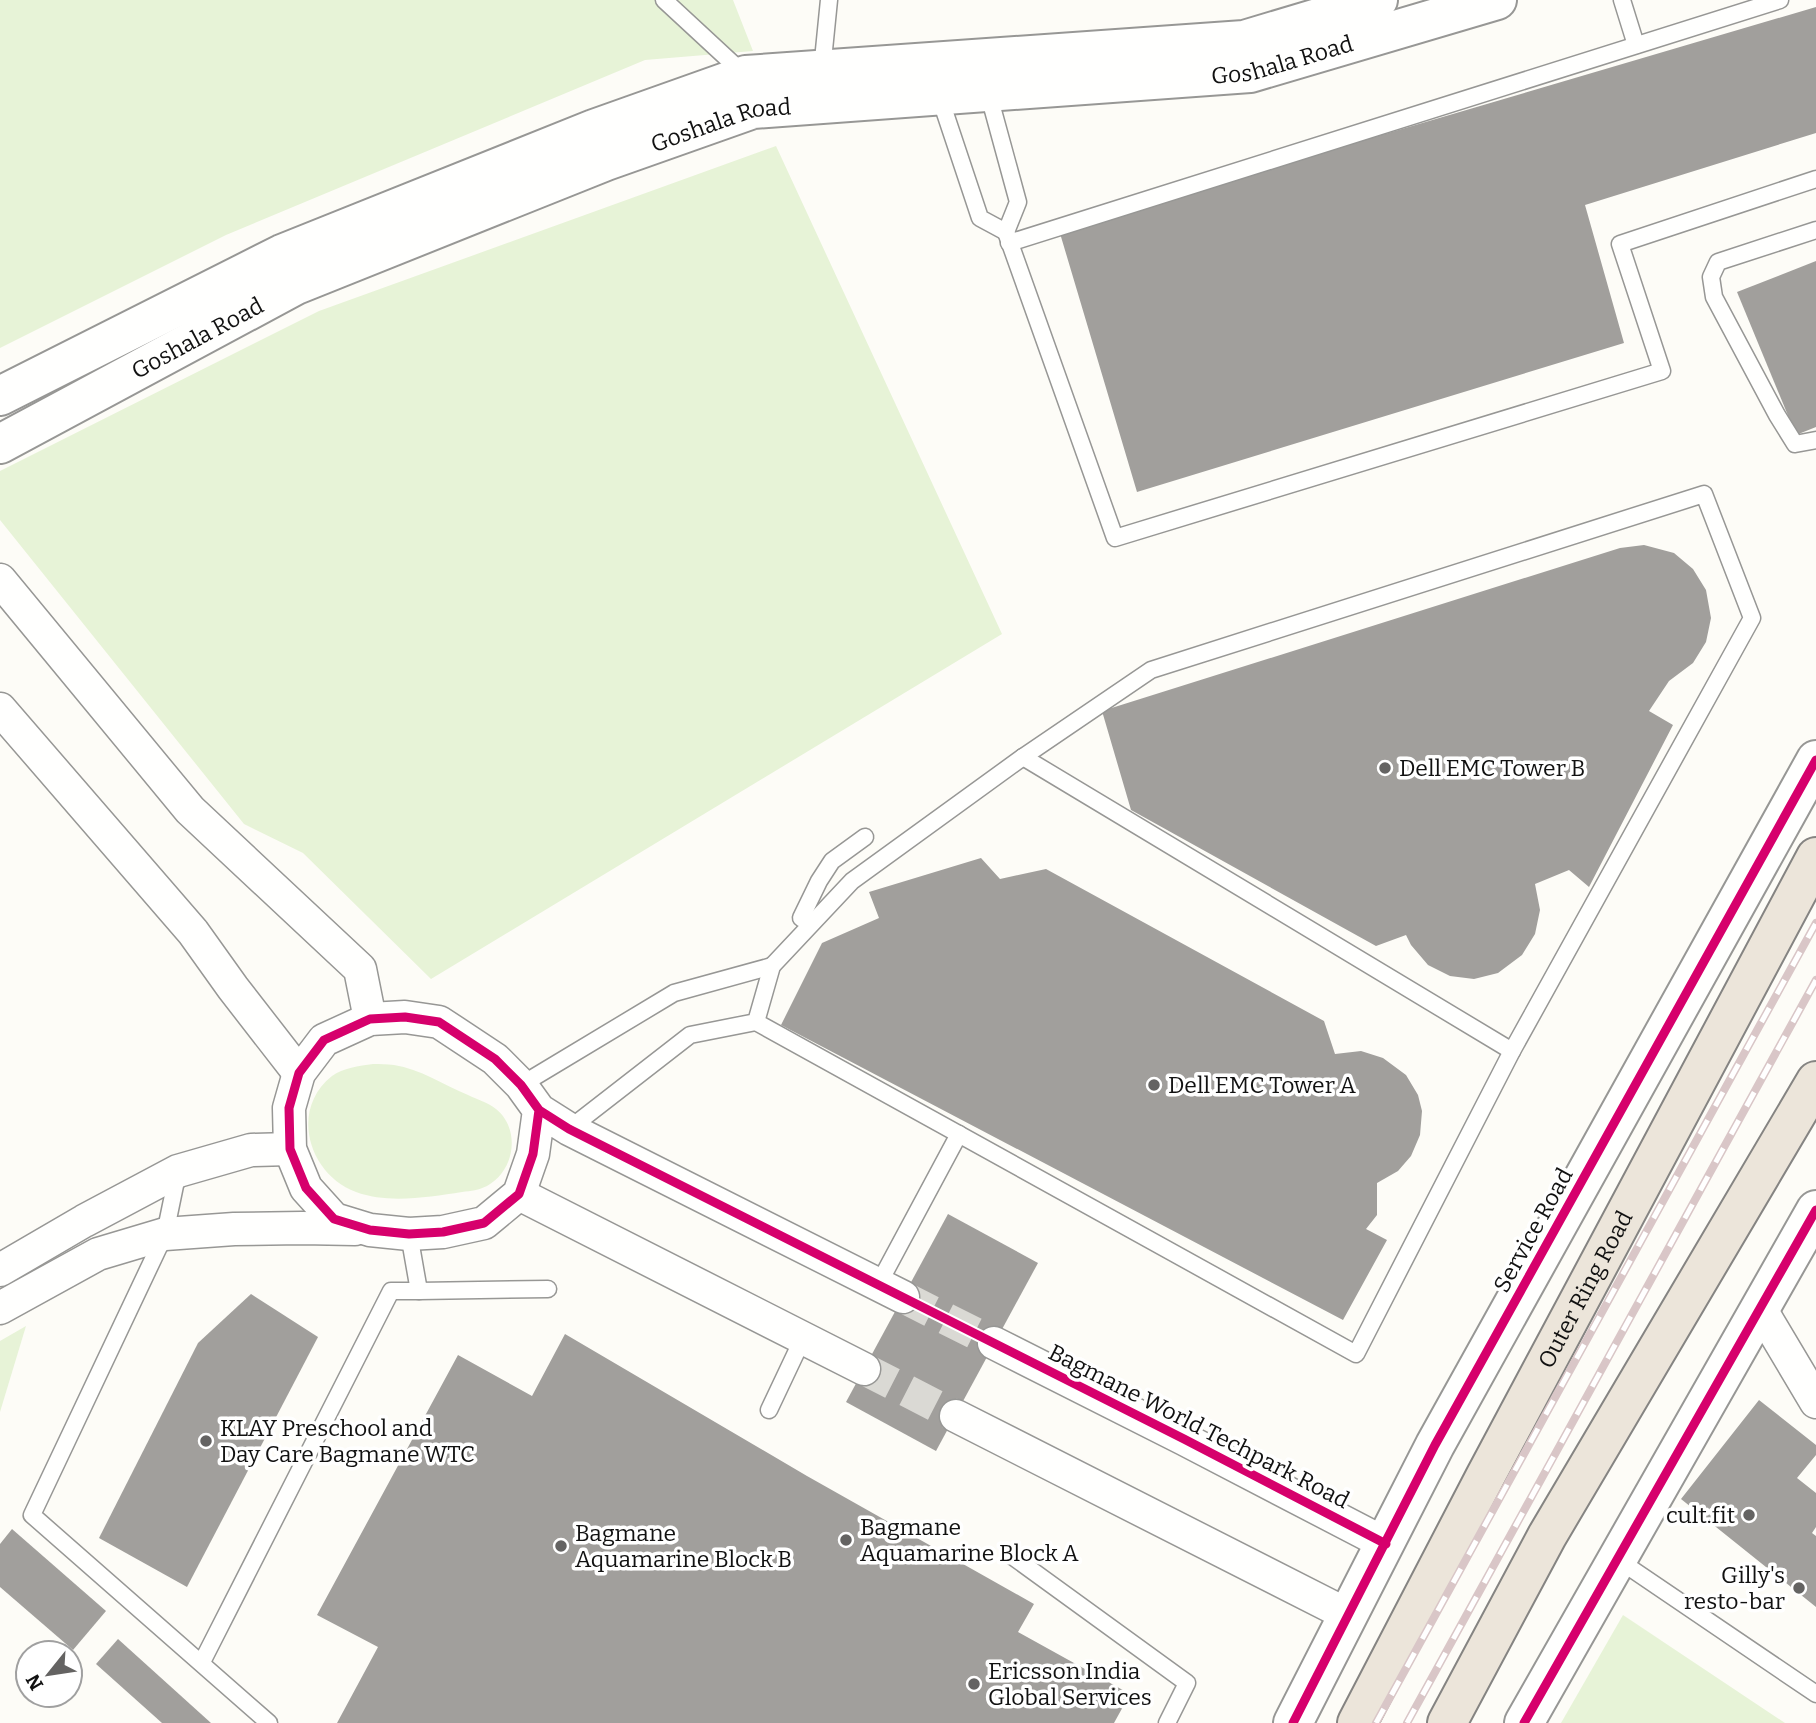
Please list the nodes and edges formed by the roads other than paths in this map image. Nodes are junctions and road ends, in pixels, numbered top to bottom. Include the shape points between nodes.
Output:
1 (664, 0) edge
2 (829, 0) edge
3 (1378, 0) edge
4 (1497, 0) edge
5 (1622, 0) edge
6 (1780, 0) edge
7 (1636, 46) junction
8 (824, 87) junction
9 (749, 92) junction
10 (988, 92) junction
11 (939, 95) junction
12 (1816, 179) edge
13 (1816, 230) edge
14 (1008, 237) junction
15 (0, 396) edge
16 (1816, 440) edge
17 (0, 444) edge
18 (0, 580) edge
19 (0, 709) edge
20 (1023, 757) junction
21 (1816, 760) edge
22 (865, 837) dead end
23 (1816, 857) edge
24 (811, 923) junction
25 (772, 966) junction
26 (370, 1019) junction
27 (756, 1022) junction
28 (1513, 1051) junction
29 (299, 1073) junction
30 (1816, 1081) edge
31 (521, 1085) junction
32 (539, 1110) junction
33 (569, 1129) junction
34 (959, 1134) junction
35 (290, 1149) junction
36 (178, 1171) junction
37 (519, 1194) junction
38 (1816, 1210) edge
39 (370, 1230) junction
40 (164, 1234) junction
41 (409, 1234) junction
42 (0, 1270) edge
43 (548, 1289) dead end
44 (419, 1291) junction
45 (891, 1291) joint
46 (0, 1308) edge
47 (1760, 1308) junction
48 (803, 1338) junction
49 (994, 1343) tunnel mouth
50 (864, 1369) tunnel mouth
51 (1816, 1402) edge
52 (769, 1410) dead end
53 (956, 1416) tunnel mouth
54 (1385, 1544) junction
55 (1012, 1556) dead end
56 (1617, 1559) junction
57 (1348, 1615) junction
58 (202, 1662) junction
59 (1816, 1694) edge
60 (270, 1723) edge
61 (1167, 1723) edge
62 (1293, 1723) edge
63 (1357, 1723) edge
64 (1447, 1723) edge
65 (1524, 1723) edge

1 - 9 lane
2 - 8 lane
3 - 8 street, Goshala Road via 1244,40
4 - 10 street, Goshala Road via 1250,73
5 - 7 lane
6 - 7 lane
7 - 14 lane
8 - 9 street, Goshala Road
8 - 11 street, Goshala Road
9 - 15 street, Goshala Road via 594,129 282,254
9 - 17 street, Goshala Road via 606,161 296,285
10 - 11 street, Goshala Road
10 - 14 lane via 1018,202
11 - 14 lane via 980,218
12 - 14 lane via 1620,244 1662,371 1115,538
13 - 16 lane via 1718,262 1711,277 1714,297 1795,444
18 - 26 street via 190,810 360,969
19 - 29 street via 193,932
20 - 24 lane via 852,881
20 - 28 lane
20 - 28 lane via 1151,670 1704,494 1752,618
21 - 54 street, Service Road via 1435,1445
22 - 24 lane via 832,861 819,881 801,918
23 - 63 highway, Outer Ring Road
24 - 25 lane
25 - 27 lane
25 - 31 lane via 674,993
26 - 29 street via 324,1040
26 - 31 street via 405,1017 439,1022 495,1059
27 - 33 lane via 690,1035
27 - 34 lane
28 - 34 lane via 1356,1354
29 - 35 street via 289,1108
30 - 64 highway via 1547,1536
31 - 32 street
32 - 33 street
32 - 37 street via 533,1153
33 - 45 street
34 - 45 lane
35 - 36 street via 251,1150
35 - 39 street via 306,1188 334,1219
36 - 40 lane
36 - 42 street
37 - 41 street via 484,1223
37 - 48 street
38 - 47 street
39 - 40 street via 302,1227
39 - 41 street
40 - 46 street via 98,1254
40 - 58 lane via 32,1516
41 - 44 lane
43 - 44 lane
44 - 58 lane via 391,1291
47 - 51 street
47 - 56 street
48 - 50 street
48 - 52 lane
49 - 54 street, Bagmane World Techpark Road
53 - 57 street
54 - 57 street, Service Road
55 - 61 lane via 1188,1683
56 - 59 lane
56 - 65 street
57 - 62 street, Service Road
58 - 60 lane

